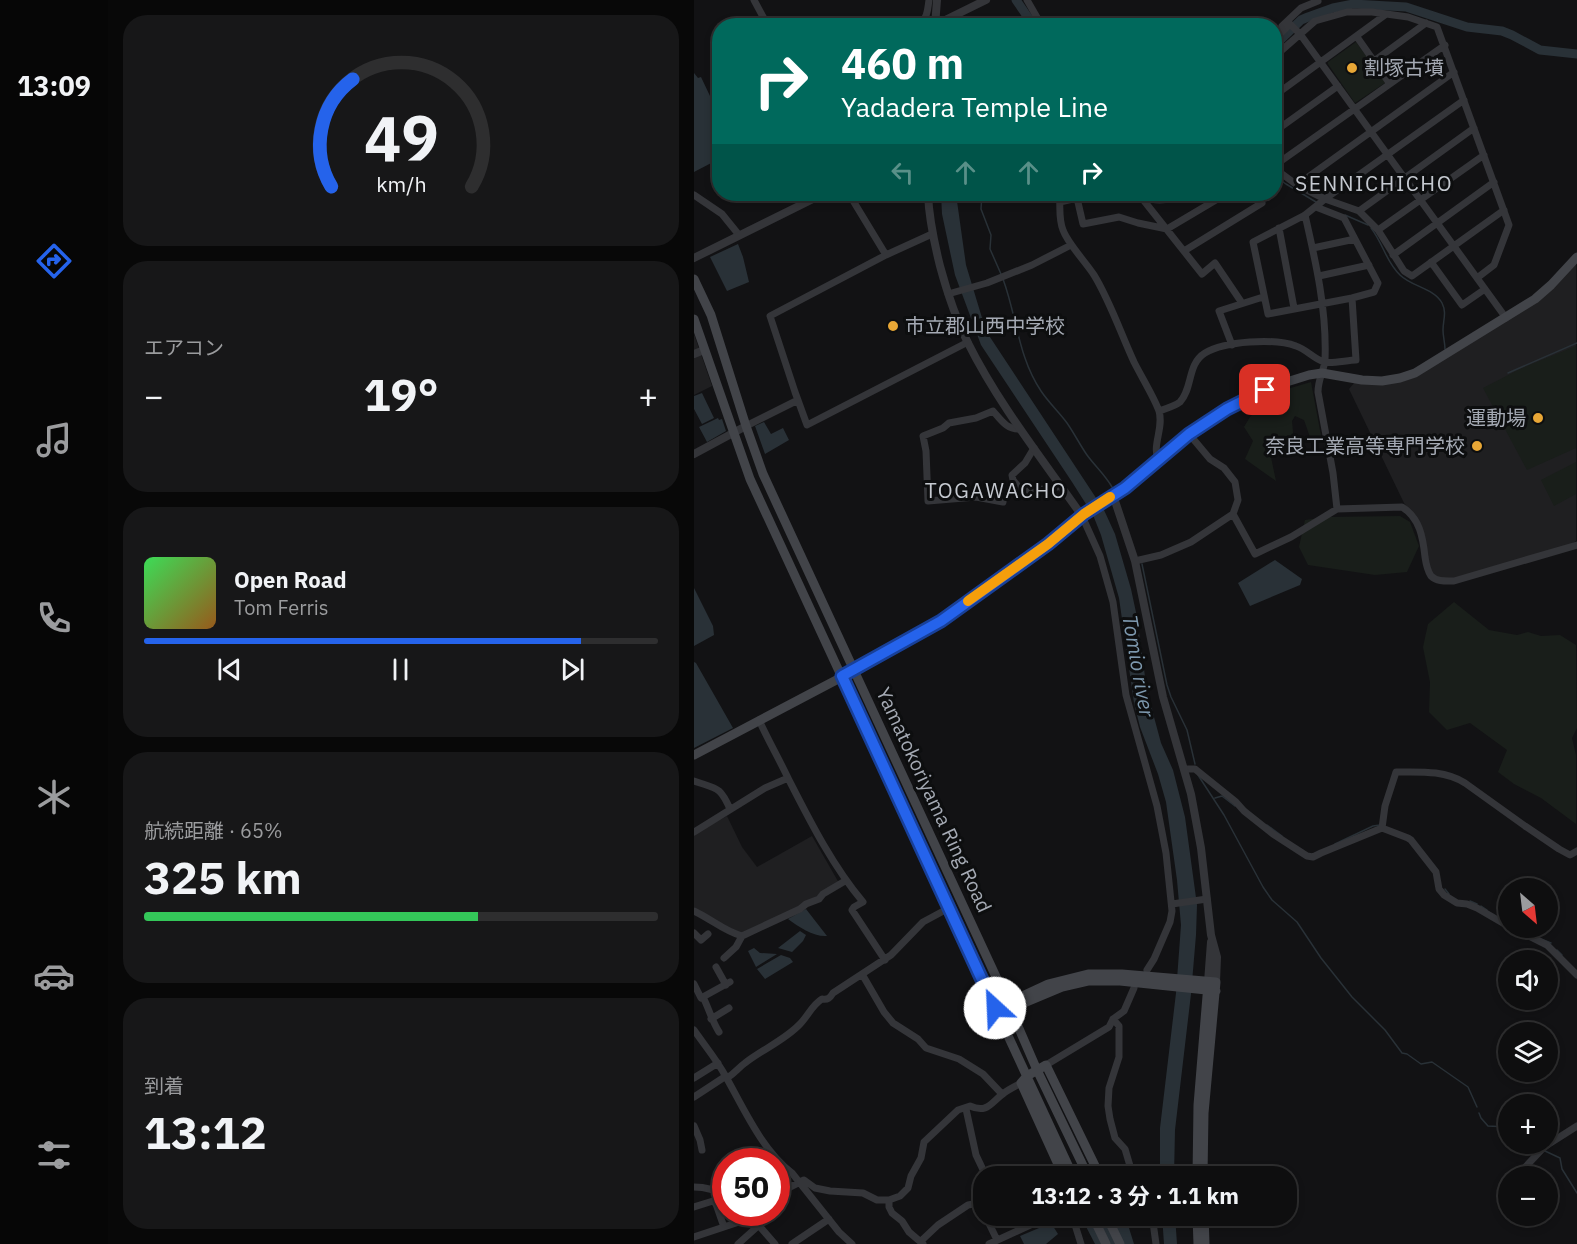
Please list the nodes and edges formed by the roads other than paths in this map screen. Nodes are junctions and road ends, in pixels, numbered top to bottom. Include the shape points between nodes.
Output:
1 (754, 0) edge
2 (929, 0) edge
3 (937, 0) edge
4 (986, 0) edge
5 (1027, 0) edge
6 (1317, 0) edge
7 (1385, 15) junction
8 (764, 18) edge
9 (924, 18) edge
10 (935, 18) edge
11 (949, 18) edge
12 (1037, 18) edge
13 (1426, 23) junction
14 (1282, 27) edge
15 (1282, 32) edge
16 (1299, 33) junction
17 (1357, 37) junction
18 (1445, 45) junction
19 (1282, 49) edge
20 (1374, 61) junction
21 (1322, 62) junction
22 (1454, 72) junction
23 (1390, 84) junction
24 (1338, 86) junction
25 (1282, 90) edge
26 (1464, 100) junction
27 (1355, 109) junction
28 (1282, 126) edge
29 (1474, 128) junction
30 (1371, 132) junction
31 (1388, 155) junction
32 (1484, 155) junction
33 (1282, 161) edge
34 (1282, 173) edge
35 (1404, 178) junction
36 (1494, 182) junction
37 (1297, 185) junction
38 (694, 195) edge
39 (1326, 199) junction
40 (1421, 200) junction
41 (809, 201) edge
42 (853, 201) edge
43 (929, 201) edge
44 (1064, 201) edge
45 (1078, 201) edge
46 (1144, 201) edge
47 (1213, 201) edge
48 (1260, 201) edge
49 (1060, 202) joint
50 (1316, 207) junction
51 (1359, 210) junction
52 (1504, 210) junction
53 (1305, 215) junction
54 (1437, 223) junction
55 (1279, 228) junction
56 (1167, 229) junction
57 (1378, 230) junction
58 (932, 234) junction
59 (739, 235) junction
60 (1355, 239) junction
61 (1071, 245) junction
62 (1454, 246) junction
63 (1313, 248) junction
64 (1184, 251) junction
65 (886, 255) junction
66 (1393, 255) junction
67 (1576, 257) edge
68 (694, 258) edge
69 (1431, 262) junction
70 (1369, 266) junction
71 (1319, 276) junction
72 (1477, 278) junction
73 (694, 279) edge
74 (1485, 289) junction
75 (951, 293) junction
76 (1263, 297) junction
77 (1352, 298) junction
78 (1242, 303) junction
79 (1322, 303) junction
80 (1294, 308) junction
81 (1506, 318) junction
82 (694, 319) edge
83 (968, 342) junction
84 (1232, 345) junction
85 (704, 350) junction
86 (694, 354) edge
87 (1325, 363) junction
88 (1322, 373) junction
89 (798, 400) junction
90 (1159, 411) junction
91 (746, 426) junction
92 (1020, 429) junction
93 (734, 432) junction
94 (1189, 434) junction
95 (1034, 448) junction
96 (694, 454) edge
97 (1158, 460) junction
98 (1061, 486) junction
99 (1110, 497) junction
100 (1003, 502) dead end
101 (1337, 509) junction
102 (1233, 514) junction
103 (1083, 515) junction
104 (1576, 545) edge
105 (1135, 561) junction
106 (854, 670) junction
107 (842, 676) junction
108 (759, 720) junction
109 (694, 755) edge
110 (1184, 769) junction
111 (788, 778) junction
112 (694, 781) edge
113 (730, 809) junction
114 (1382, 828) junction
115 (694, 832) edge
116 (1576, 851) edge
117 (846, 881) junction
118 (1203, 899) junction
119 (1172, 904) junction
120 (949, 908) junction
121 (695, 915) edge
122 (1498, 919) edge
123 (694, 933) edge
124 (708, 934) dead end
125 (742, 936) junction
126 (1533, 938) edge
127 (724, 958) dead end
128 (885, 960) junction
129 (716, 968) dead end
130 (1147, 970) dead end
131 (862, 974) junction
132 (1576, 975) edge
133 (694, 984) edge
134 (1207, 986) junction
135 (1134, 988) dead end
136 (703, 997) junction
137 (1010, 1006) junction
138 (729, 1008) dead end
139 (997, 1011) junction
140 (711, 1018) junction
141 (1113, 1019) junction
142 (694, 1030) edge
143 (719, 1032) dead end
144 (718, 1063) junction
145 (1042, 1068) junction
146 (726, 1077) junction
147 (694, 1078) edge
148 (1024, 1079) junction
149 (1002, 1094) junction
150 (694, 1097) edge
151 (966, 1109) junction
152 (694, 1126) edge
153 (1576, 1126) edge
154 (702, 1150) dead end
155 (981, 1166) edge
156 (1078, 1166) edge
157 (1078, 1166) edge
158 (1084, 1166) edge
159 (1130, 1166) edge
160 (1197, 1166) edge
161 (1203, 1166) edge
162 (1527, 1166) edge
163 (799, 1183) junction
164 (694, 1187) edge
165 (790, 1187) edge
166 (712, 1189) edge
167 (889, 1200) junction
168 (973, 1204) edge
169 (694, 1207) edge
170 (829, 1219) junction
171 (727, 1226) edge
172 (758, 1226) joint
173 (992, 1226) edge
174 (1031, 1226) edge
175 (1075, 1226) edge
176 (1097, 1226) edge
177 (1111, 1226) edge
178 (1154, 1226) edge
179 (1197, 1226) edge
180 (1204, 1226) edge
181 (724, 1227) junction
182 (694, 1237) edge
183 (1002, 1241) edge
184 (1080, 1241) edge
185 (922, 1243) edge
186 (738, 1244) edge
187 (775, 1244) edge
188 (792, 1244) edge
189 (852, 1244) edge
190 (989, 1244) edge
191 (1072, 1244) edge
192 (1106, 1244) edge
193 (1120, 1244) edge
194 (1156, 1244) edge
195 (1198, 1244) edge
196 (1205, 1244) edge

1 - 8 street
2 - 9 street
3 - 10 street
4 - 11 street
5 - 12 street
6 - 14 street via 1301,8
7 - 13 street
7 - 16 street via 1347,12 1315,21
7 - 17 street
13 - 18 street via 1437,27
13 - 20 street
15 - 16 street via 1290,24
16 - 19 street
16 - 21 street
17 - 20 street
17 - 21 street
18 - 22 street
18 - 23 street
20 - 23 street
21 - 24 street
21 - 25 street
22 - 26 street
22 - 30 street
23 - 27 street
24 - 27 street
24 - 28 street
26 - 29 street
26 - 31 street
27 - 30 street
27 - 33 street
29 - 32 street
29 - 35 street
30 - 31 street
30 - 37 street
31 - 35 street
31 - 39 street
32 - 36 street
32 - 40 street
34 - 37 street
35 - 40 street
35 - 51 street
36 - 52 street
36 - 54 street
37 - 39 street
38 - 59 street via 722,214
39 - 50 street
39 - 51 street
40 - 54 street
40 - 57 street
41 - 59 street
42 - 65 street
43 - 58 street
44 - 49 street
45 - 56 street via 1083,224 1118,217
46 - 56 street
47 - 56 street
48 - 64 street
49 - 61 street via 1059,217
50 - 53 street
50 - 60 street via 1344,218
51 - 57 street
52 - 62 street
52 - 72 street via 1509,225 1494,265
53 - 55 street
53 - 63 street
54 - 62 street
54 - 66 street
55 - 76 street via 1253,242
55 - 80 street
56 - 64 street
57 - 66 street
58 - 65 street
58 - 75 street
59 - 68 street
60 - 63 street
60 - 70 street
61 - 75 street via 1032,265
61 - 90 street via 1101,288
62 - 69 street
62 - 72 street
63 - 71 street
64 - 78 street via 1202,274 1215,263
65 - 89 street via 770,315
66 - 69 street via 1412,276
67 - 81 main road via 1535,299
69 - 74 street via 1462,305
70 - 71 street
70 - 77 street via 1378,282 1374,292
71 - 79 street
72 - 74 street
73 - 91 main road, Yamatokoriyama Ring Road via 712,315
74 - 81 street
75 - 83 street
76 - 78 street
76 - 80 street via 1268,314
77 - 79 street
77 - 87 street via 1356,360
78 - 84 street via 1219,310
79 - 80 street
79 - 87 street
81 - 88 main road via 1421,370 1400,378 1362,380
82 - 85 main road, Yamatokoriyama Ring Road
83 - 89 street via 807,425
83 - 92 street
84 - 87 street via 1267,340 1296,346
84 - 90 street via 1201,356 1179,403
85 - 86 street
85 - 93 main road, Yamatokoriyama Ring Road
87 - 88 street
88 - 94 main road via 1253,395
88 - 101 street via 1318,392
89 - 91 street
90 - 97 street via 1155,453
91 - 93 street
91 - 106 main road, Yamatokoriyama Ring Road via 763,474
92 - 95 street
92 - 100 street via 1006,426 993,411 949,423 923,436 928,501 976,497
93 - 96 street
93 - 107 main road, Yamatokoriyama Ring Road via 750,479
94 - 97 main road
94 - 102 street via 1235,482 1238,500
95 - 98 street
95 - 98 street via 1025,464 1012,475 1013,480 1022,491
97 - 99 main road
98 - 103 street
99 - 103 main road
99 - 105 street
101 - 102 street via 1255,554
101 - 104 street via 1402,507 1410,512 1419,526 1431,576 1442,581 1454,581
102 - 105 street via 1191,542
103 - 106 main road via 941,621
103 - 119 street via 1114,602 1126,695 1157,806
105 - 110 street via 1163,697
106 - 107 main road
106 - 137 main road, Yamatokoriyama Ring Road
107 - 108 main road
107 - 120 main road, Yamatokoriyama Ring Road
108 - 109 main road
108 - 111 street
110 - 114 street via 1195,769 1273,834 1307,856
110 - 118 street via 1201,848
111 - 113 street
111 - 117 street
112 - 113 street via 723,793
113 - 115 street
114 - 116 street via 1396,772 1441,773 1456,777 1559,849 1570,855
114 - 122 street via 1411,840 1436,872 1444,895
117 - 125 street via 819,899
117 - 128 street via 863,902 852,910
118 - 119 street
118 - 134 street via 1217,957
119 - 130 street via 1170,922
120 - 128 street via 924,922
120 - 139 main road, Yamatokoriyama Ring Road
121 - 125 street
123 - 124 street via 701,940
125 - 127 street
126 - 132 street via 1547,945
128 - 131 street
129 - 136 street via 728,983
131 - 146 street via 830,998 815,1003 800,1025
131 - 149 street via 893,1023 926,1048 959,1059 983,1074
133 - 136 street
134 - 137 main road via 1122,974 1088,974 1048,984
134 - 160 main road
134 - 161 main road
135 - 141 street via 1124,1011
136 - 140 street
137 - 139 main road
137 - 145 main road, Yamatokoriyama Ring Road
138 - 140 street
139 - 148 main road, Yamatokoriyama Ring Road
140 - 143 street
141 - 145 street via 1109,1027
141 - 159 street via 1119,1026 1119,1057 1109,1088 1109,1113 1115,1138 1125,1149
142 - 144 street
144 - 146 street
144 - 147 street
145 - 148 main road
145 - 156 main road, Yamatokoriyama Ring Road
145 - 158 main road, Yamatokoriyama Ring Road
146 - 150 street
146 - 163 street via 752,1125
148 - 149 street
148 - 157 main road, Yamatokoriyama Ring Road
149 - 151 street via 984,1109
151 - 155 street
151 - 167 street via 958,1110 924,1142 908,1188
152 - 154 street
153 - 162 street
163 - 165 street
163 - 167 street via 804,1180 815,1188
163 - 170 street
164 - 166 street
167 - 185 street via 892,1213
168 - 185 street via 938,1225
169 - 181 street via 713,1201
170 - 188 street
170 - 189 street
171 - 181 street
172 - 186 street
172 - 187 street
173 - 183 street
174 - 183 street
175 - 184 street
176 - 192 main road
177 - 193 main road
178 - 194 street
179 - 195 main road
180 - 196 main road
181 - 182 street
183 - 190 street
184 - 191 street

